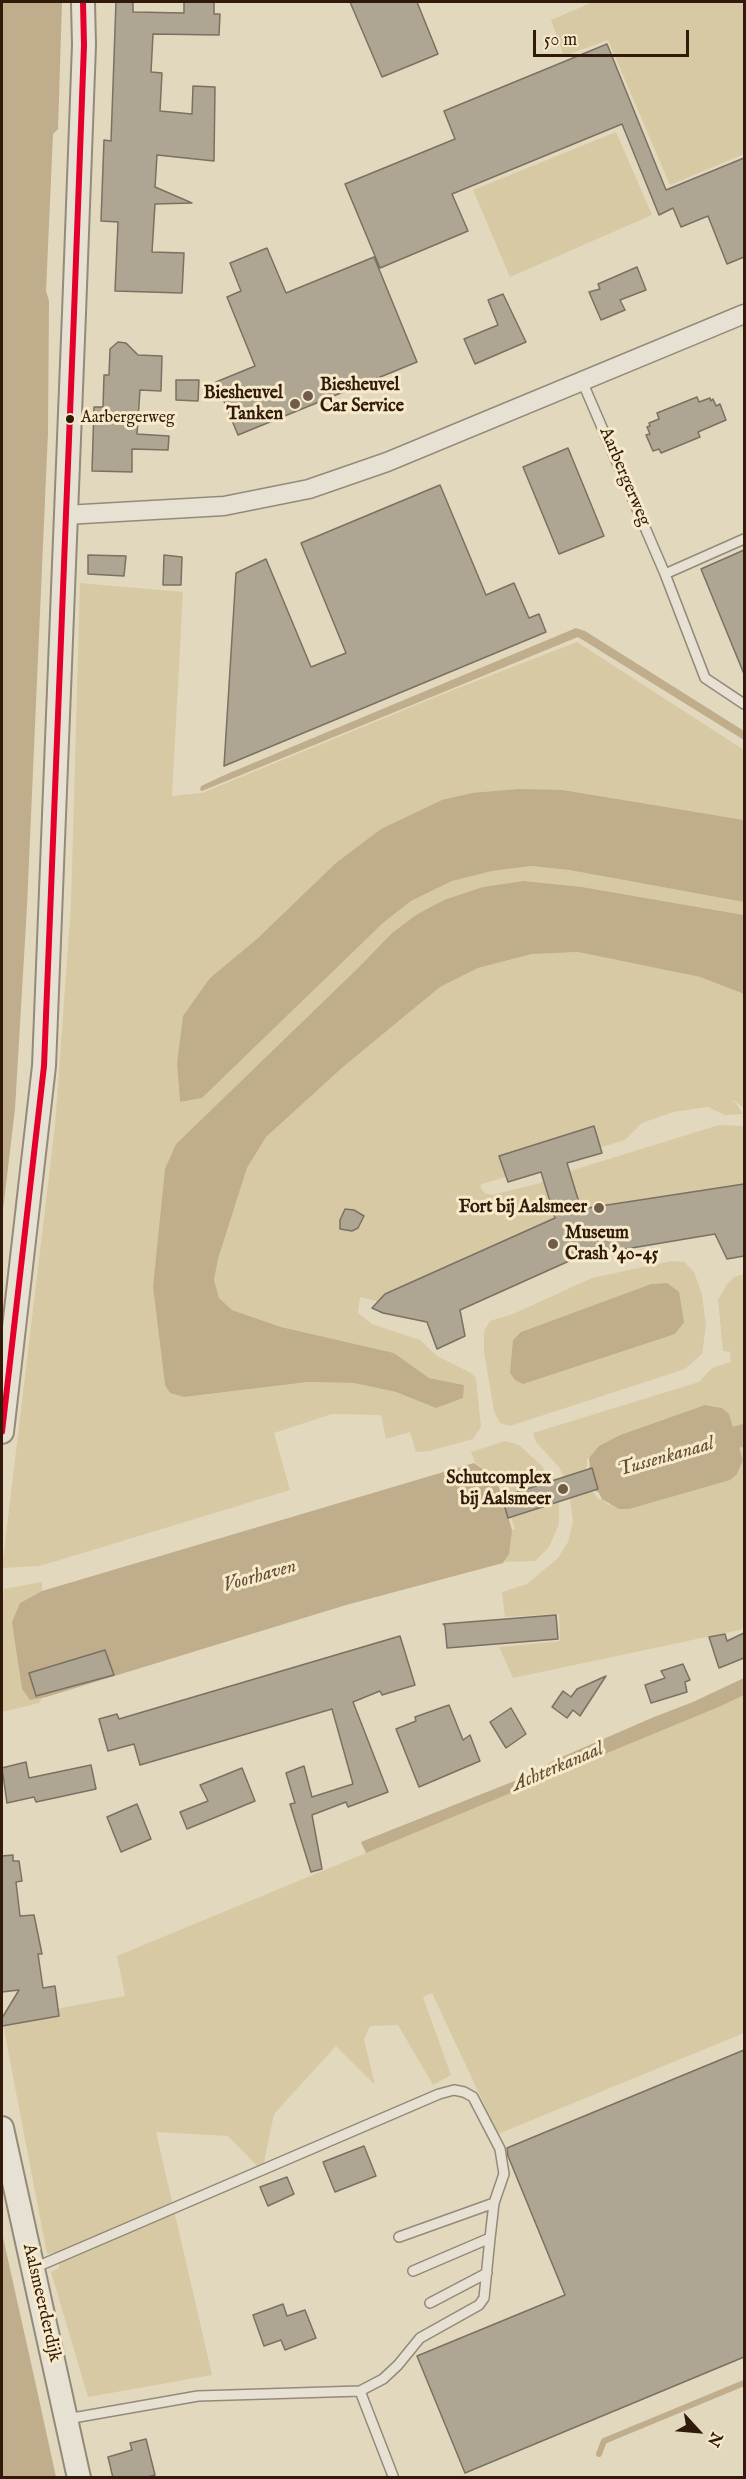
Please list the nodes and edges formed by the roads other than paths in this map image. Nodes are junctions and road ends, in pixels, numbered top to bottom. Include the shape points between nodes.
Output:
1 (83, 2) edge
2 (744, 314) edge
3 (582, 381) junction
4 (65, 516) junction
5 (744, 539) edge
6 (665, 574) junction
7 (744, 704) edge
8 (2, 1432) edge
9 (2, 2128) edge
10 (494, 2203) junction
11 (399, 2237) dead end
12 (490, 2238) junction
13 (34, 2268) junction
14 (413, 2271) dead end
15 (487, 2273) junction
16 (430, 2303) dead end
17 (360, 2391) junction
18 (67, 2419) junction
19 (393, 2476) edge
20 (79, 2478) edge

1 - 4 street
2 - 3 street
3 - 4 street via 387,462 309,489 224,507
3 - 6 lane, Aarbergerweg
4 - 8 street via 44,1066
5 - 6 lane
6 - 7 lane, Aarbergerweg via 705,678
9 - 13 street, Aalsmeerderdijk
10 - 11 lane
10 - 12 lane
10 - 13 lane via 504,2174 500,2149 473,2097 453,2091
12 - 14 lane
12 - 15 lane
13 - 18 street, Aalsmeerderdijk
15 - 16 lane
15 - 17 lane via 484,2298 479,2305 420,2338 398,2365
17 - 18 lane via 198,2397
17 - 19 lane
18 - 20 street, Aalsmeerderdijk

